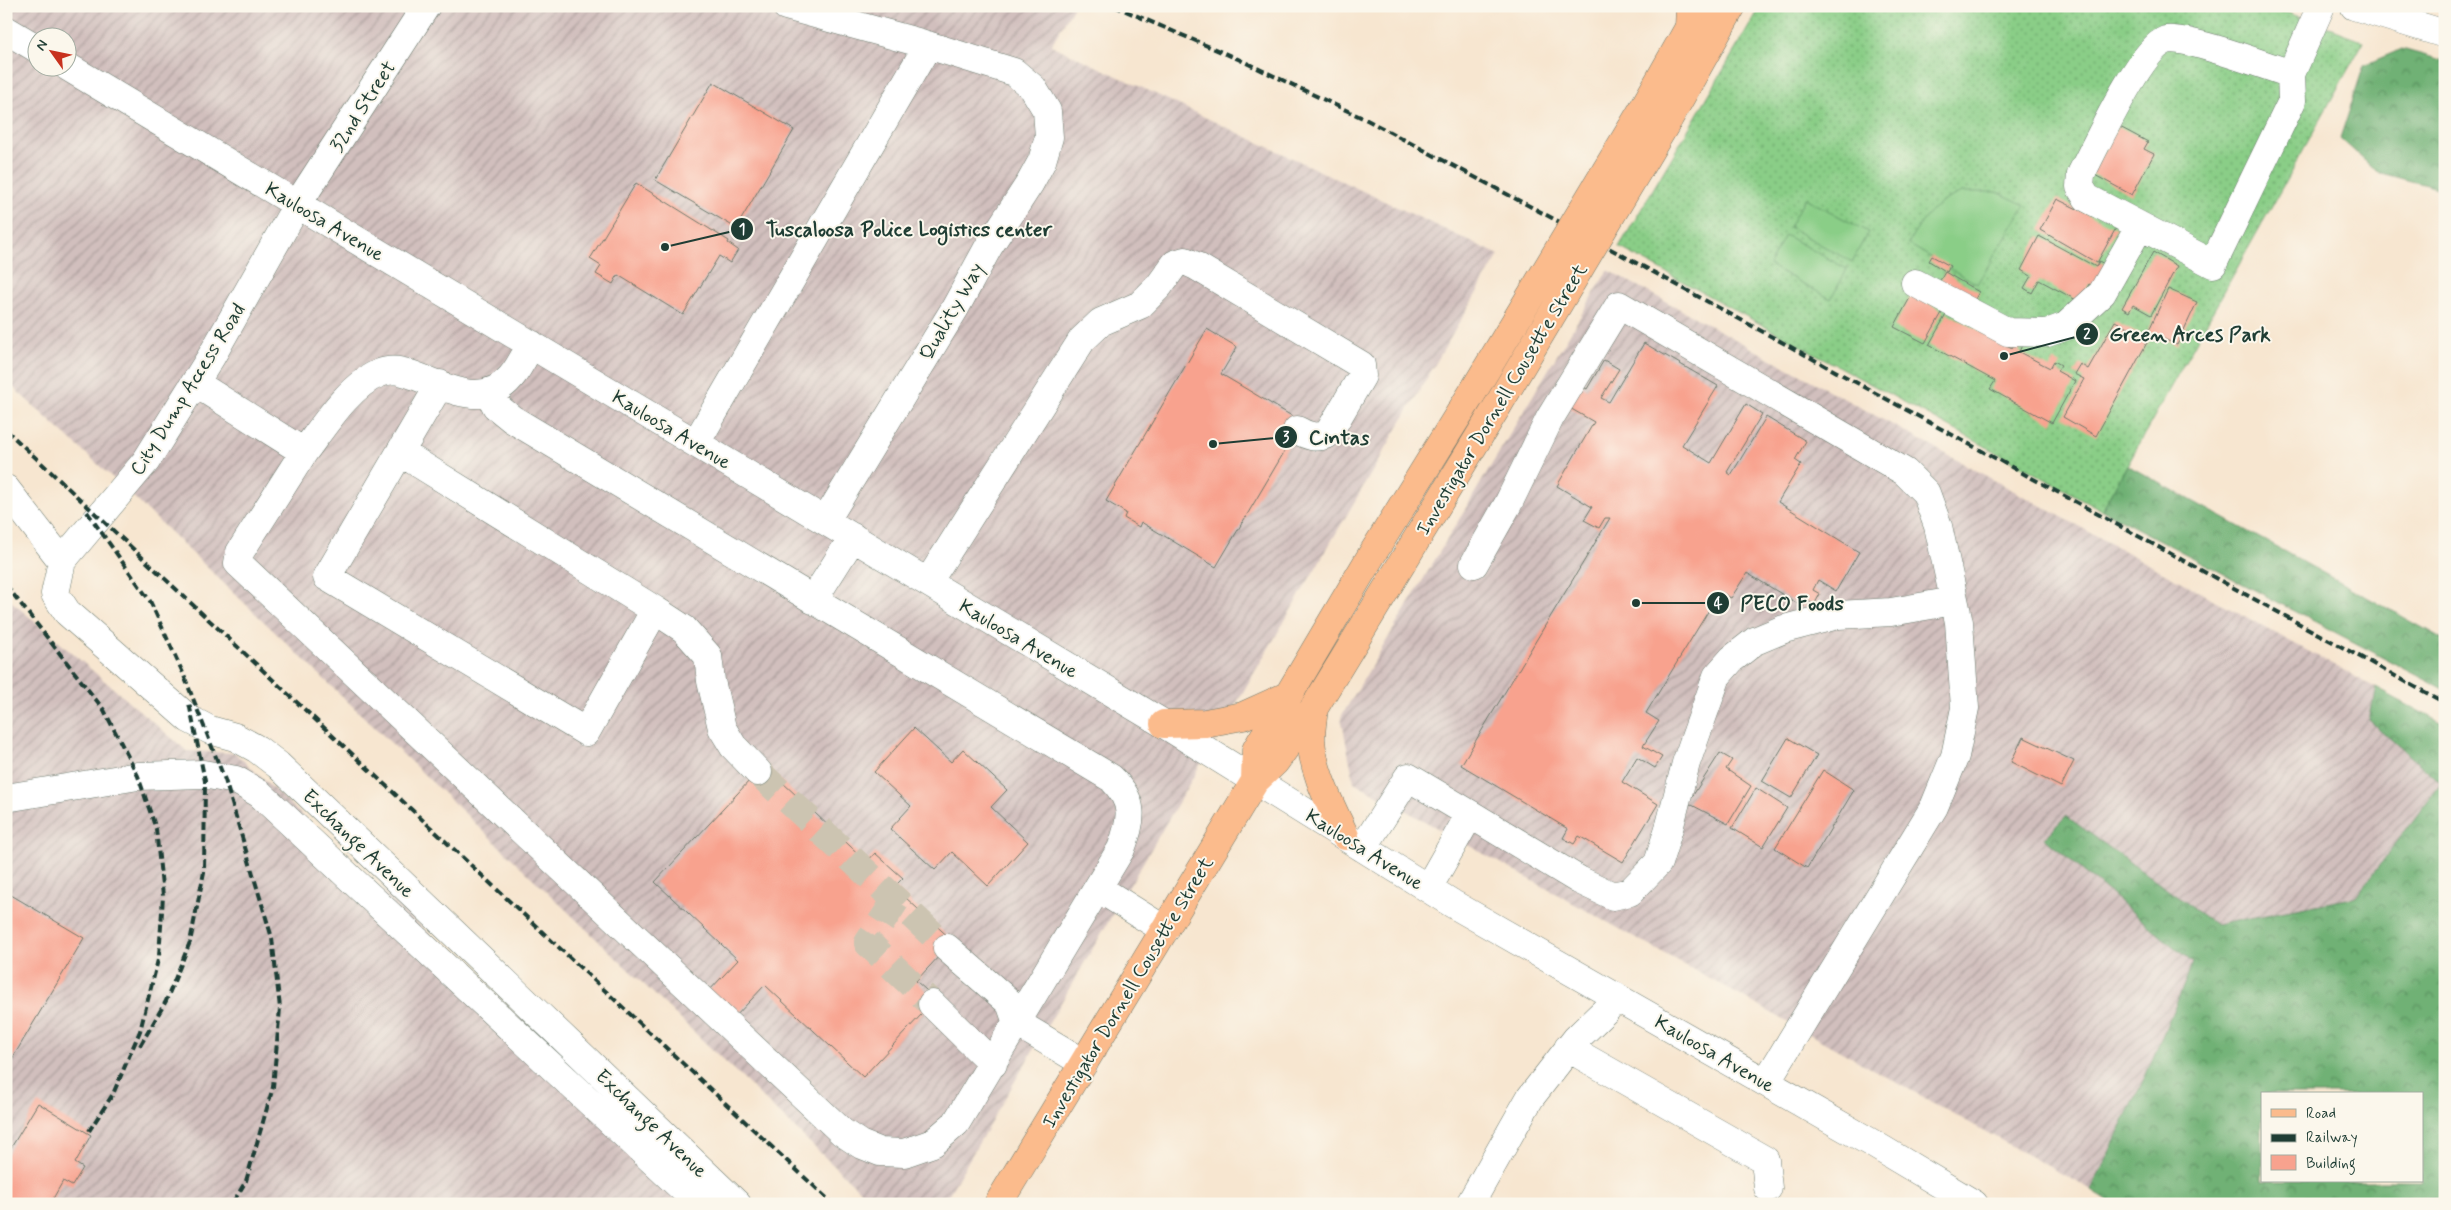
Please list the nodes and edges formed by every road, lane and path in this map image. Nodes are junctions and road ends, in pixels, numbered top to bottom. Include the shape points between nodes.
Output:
1 (426, 6) edge
2 (786, 6) edge
3 (1732, 6) edge
4 (2321, 6) edge
5 (2354, 6) edge
6 (1693, 13) edge
7 (6, 30) edge
8 (2445, 34) edge
9 (28, 43) edge
10 (928, 45) junction
11 (78, 73) edge
12 (2291, 74) junction
13 (297, 205) junction
14 (2140, 226) junction
15 (1915, 283) dead end
16 (531, 344) junction
17 (195, 384) junction
18 (440, 384) junction
19 (490, 394) junction
20 (1297, 430) dead end
21 (696, 443) junction
22 (304, 452) junction
23 (400, 452) junction
24 (6, 489) edge
25 (826, 520) junction
26 (853, 537) junction
27 (62, 561) junction
28 (1474, 564) dead end
29 (928, 582) junction
30 (813, 600) junction
31 (1954, 601) junction
32 (655, 610) junction
33 (1287, 696) junction
34 (1314, 708) junction
35 (1164, 724) junction
36 (758, 772) tunnel mouth
37 (1255, 781) junction
38 (6, 798) edge
39 (1470, 814) junction
40 (1354, 842) junction
41 (1098, 888) junction
42 (1428, 888) junction
43 (1165, 930) junction
44 (947, 948) tunnel mouth
45 (1615, 996) junction
46 (932, 1004) tunnel mouth
47 (1017, 1023) junction
48 (1568, 1048) junction
49 (1084, 1063) junction
50 (993, 1064) junction
51 (1766, 1082) junction
52 (1768, 1188) dead end
53 (699, 1204) edge
54 (737, 1204) edge
55 (998, 1204) edge
56 (1470, 1204) edge
57 (1974, 1204) edge

1 - 13 street, 32nd Street
2 - 10 street, Quality Way
3 - 34 main road, Investigator Dornell Cousette Street, bridge via 1668,120
4 - 12 street
5 - 8 street
6 - 33 main road, Investigator Dornell Cousette Street, bridge via 1644,109
7 - 9 street
10 - 21 street
10 - 25 street, Quality Way via 1014,72 1033,88 1047,111 1049,137 1042,161 1030,183
11 - 13 street, Kauloosa Avenue
12 - 14 street via 2292,100 2213,264
12 - 14 street via 2210,47 2168,40 2154,47 2135,73 2081,174 2080,187 2087,198
13 - 16 street, Kauloosa Avenue
13 - 17 street, City Dump Access Road
14 - 15 street via 2102,293 2066,326 2047,333 2008,332
16 - 19 street via 511,377
16 - 21 street, Kauloosa Avenue
17 - 22 street
17 - 27 street, City Dump Access Road via 146,461
18 - 19 street via 473,396
18 - 22 street via 396,369 380,373 336,410
18 - 23 street
19 - 30 street via 496,406 512,419
20 - 29 street via 1318,438 1328,434 1362,376 1361,365 1196,266 1185,261 1175,264 1140,304 1101,322 1082,340
21 - 25 street, Kauloosa Avenue
22 - 50 street via 240,552 238,563 842,1132 880,1152 904,1153 934,1143 956,1124
23 - 32 street
23 - 32 street via 327,577 586,732
24 - 27 street
25 - 26 street, Kauloosa Avenue
26 - 29 street, Kauloosa Avenue
26 - 30 street
27 - 54 street, Exchange Avenue via 55,594 66,612 189,719 210,730 235,737 278,765
28 - 31 street via 1550,418 1619,305 1905,472 1926,493 1938,526
29 - 35 street, Kauloosa Avenue
30 - 41 street via 1112,778 1121,787 1131,806 1129,828 1121,850
31 - 39 street via 1890,612 1838,616 1784,629 1755,641 1732,659 1714,684 1686,763 1658,863 1630,892 1614,896 1579,880
31 - 51 street via 1959,622 1965,708 1955,756 1934,807
32 - 36 street via 684,629 708,656 722,728 732,746
33 - 35 main road via 1243,716 1205,723
33 - 37 main road, Investigator Dornell Cousette Street via 1256,750
34 - 37 main road, Investigator Dornell Cousette Street via 1275,762
34 - 40 main road via 1313,757 1321,782
35 - 37 street, Kauloosa Avenue
37 - 40 street, Kauloosa Avenue
37 - 43 main road, Investigator Dornell Cousette Street
38 - 53 street via 138,776 204,774 236,780 260,794
39 - 40 street via 1408,777
39 - 42 street
40 - 42 street, Kauloosa Avenue
41 - 43 street
41 - 47 street
42 - 45 street, Kauloosa Avenue
43 - 49 main road, Investigator Dornell Cousette Street
44 - 47 street via 1010,1003
45 - 48 street via 1607,1009
45 - 51 street, Kauloosa Avenue
46 - 50 street
47 - 49 street
47 - 50 street
48 - 52 street via 1765,1160
48 - 56 street via 1530,1098
49 - 55 main road, Investigator Dornell Cousette Street
51 - 57 street, Kauloosa Avenue

